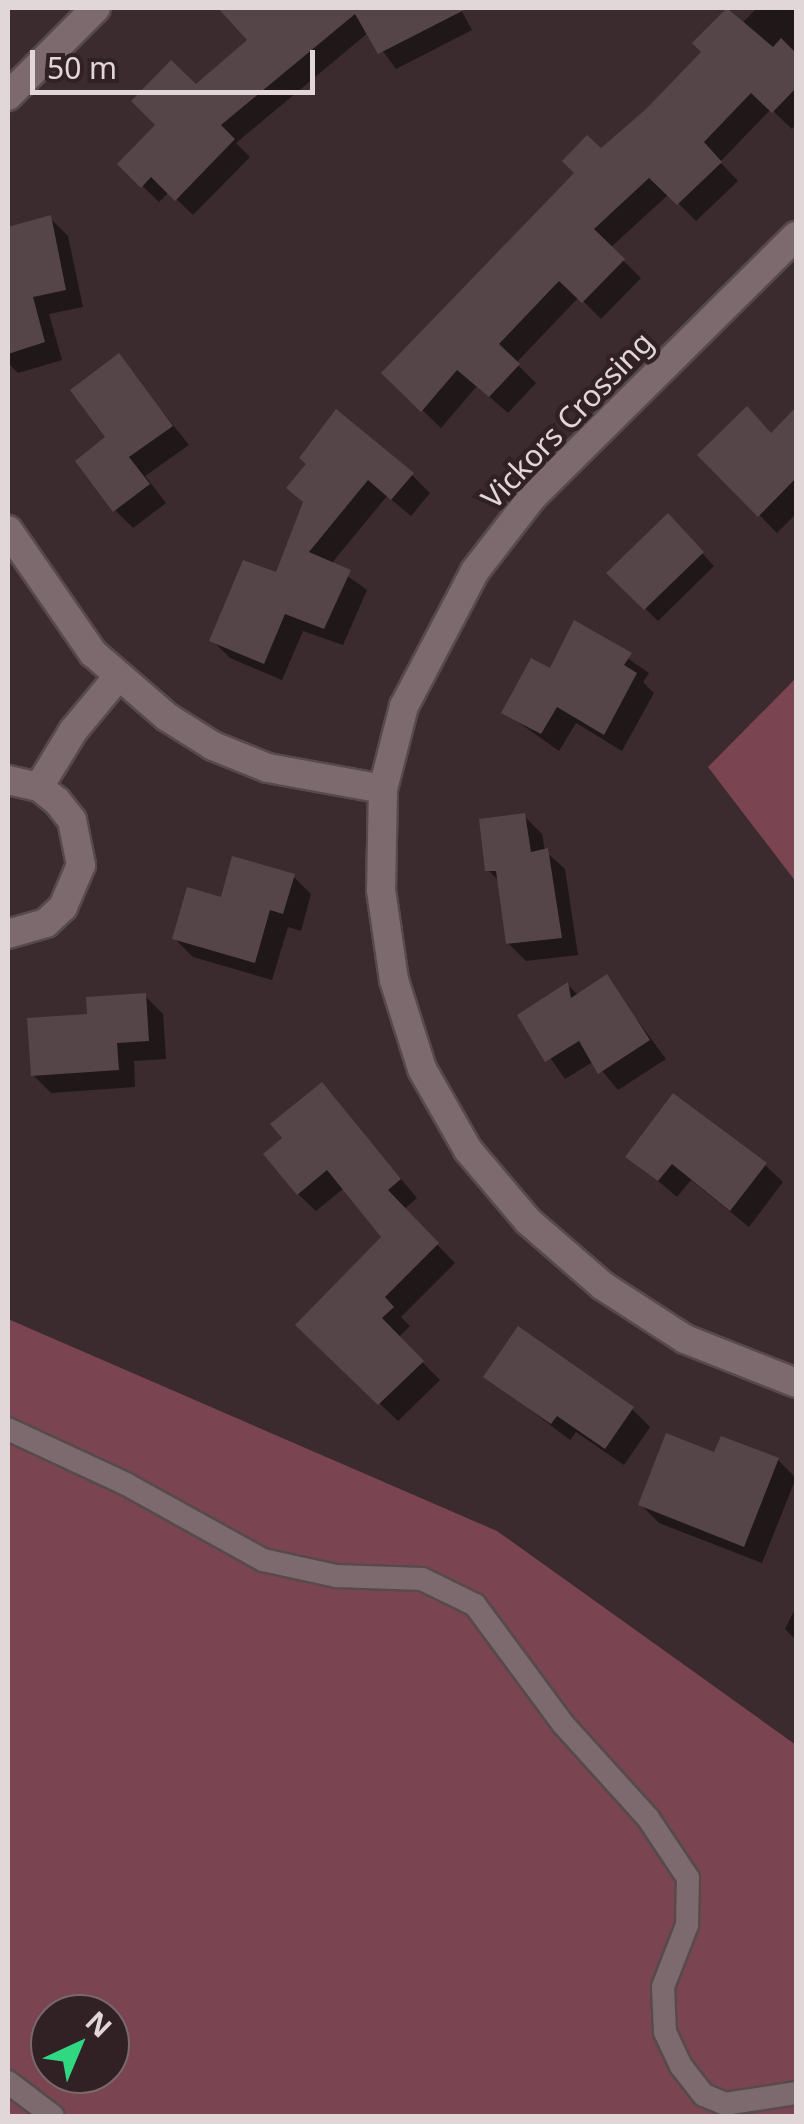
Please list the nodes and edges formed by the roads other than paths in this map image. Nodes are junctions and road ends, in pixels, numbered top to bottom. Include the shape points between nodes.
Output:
1 (96, 8) edge
2 (8, 96) edge
3 (796, 236) edge
4 (8, 530) edge
5 (117, 678) junction
6 (8, 780) edge
7 (39, 788) junction
8 (383, 789) junction
9 (8, 934) edge
10 (796, 1383) edge
11 (8, 1429) edge
12 (8, 2082) edge
13 (796, 2093) edge
14 (53, 2116) edge

1 - 2 street
3 - 8 street, Vickors Crossing via 502,533 412,690
4 - 5 street via 54,602
5 - 7 street via 72,731
5 - 8 street via 213,746 268,768
6 - 7 street
7 - 9 street via 72,820 82,865 64,907 46,923
8 - 10 street, Vickors Crossing via 381,890 394,980 422,1069 468,1150 528,1221 603,1286 685,1339
11 - 13 lane via 263,1560 336,1576 422,1580 475,1605 563,1724 648,1818 688,1878 686,1925 663,1988 665,2032 681,2066 704,2094 725,2104
12 - 14 lane

